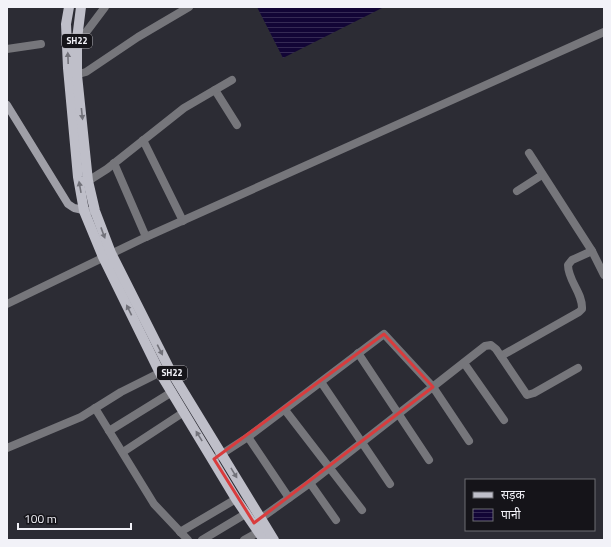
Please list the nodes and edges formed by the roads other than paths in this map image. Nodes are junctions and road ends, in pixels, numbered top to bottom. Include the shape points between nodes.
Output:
1 (69, 7) edge
2 (81, 7) edge
3 (105, 7) edge
4 (189, 7) edge
5 (604, 32) edge
6 (77, 39) junction
7 (41, 44) dead end
8 (7, 49) edge
9 (73, 76) junction
10 (232, 80) dead end
11 (215, 90) junction
12 (8, 110) edge
13 (237, 126) dead end
14 (143, 140) junction
15 (529, 153) dead end
16 (114, 163) junction
17 (542, 175) junction
18 (88, 181) junction
19 (517, 191) dead end
20 (84, 211) junction
21 (95, 211) junction
22 (183, 221) junction
23 (146, 237) junction
24 (592, 251) junction
25 (107, 255) junction
26 (604, 275) edge
27 (7, 304) edge
28 (358, 354) junction
29 (501, 356) junction
30 (464, 363) junction
31 (578, 368) dead end
32 (165, 370) junction
33 (321, 382) junction
34 (433, 387) junction
35 (172, 392) junction
36 (95, 408) junction
37 (285, 410) junction
38 (184, 412) junction
39 (398, 414) junction
40 (504, 420) dead end
41 (109, 431) junction
42 (248, 437) junction
43 (470, 441) dead end
44 (361, 442) junction
45 (7, 448) edge
46 (123, 452) junction
47 (218, 457) junction
48 (429, 460) dead end
49 (329, 468) junction
50 (310, 483) junction
51 (390, 484) dead end
52 (289, 498) junction
53 (236, 499) junction
54 (362, 510) dead end
55 (247, 513) junction
56 (336, 520) dead end
57 (261, 528) edge
58 (180, 532) junction
59 (188, 540) edge
60 (202, 540) edge
61 (244, 540) edge
62 (274, 540) edge

9 -> 1 main road, SH22 via 66,24
2 - 6 main road, SH22
3 - 6 street via 86,33
4 - 9 street via 86,72
5 - 22 street
6 - 9 main road, SH22
7 - 8 street
9 -> 18 main road, SH22
20 -> 9 main road, SH22 via 78,177
10 - 11 street
11 - 13 street
11 - 14 street via 184,108
12 - 20 main road via 68,204
14 - 16 street
14 - 22 street
15 - 17 street
16 - 18 street
16 - 23 street
17 - 19 street
17 - 24 street
18 - 21 main road, SH22
20 - 21 main road
20 - 25 main road, SH22
21 -> 25 main road, SH22
22 - 23 street
23 - 25 street
24 - 26 street
24 - 29 street via 572,260 568,265 569,273 582,300 582,309
25 - 27 street
25 - 32 main road, SH22
28 - 33 street
28 - 34 street via 384,334
28 - 39 street
29 - 30 street via 493,346 488,345
29 - 31 street via 527,395
30 - 34 street
30 - 40 street
32 - 35 main road, SH22
32 - 36 street
32 - 47 main road, SH22
33 - 37 street
33 - 44 street
34 - 39 street
34 - 43 street
35 - 38 main road, SH22
35 - 41 street
36 - 41 street
36 - 45 street via 74,420
37 - 42 street
37 - 49 street
38 - 46 street
47 -> 38 main road, SH22
39 - 44 street
39 - 48 street
41 - 46 street
42 - 47 street
42 - 52 street
44 - 49 street
44 - 51 street
46 - 58 street via 154,504
47 - 53 main road, SH22
47 -> 57 main road, SH22
49 - 50 street
49 - 54 street
50 - 52 street
50 - 56 street
52 - 57 street
53 - 55 main road, SH22
53 - 58 street
55 - 57 main road, SH22
55 - 60 street
57 - 61 street
57 - 62 main road, SH22
58 - 59 street

